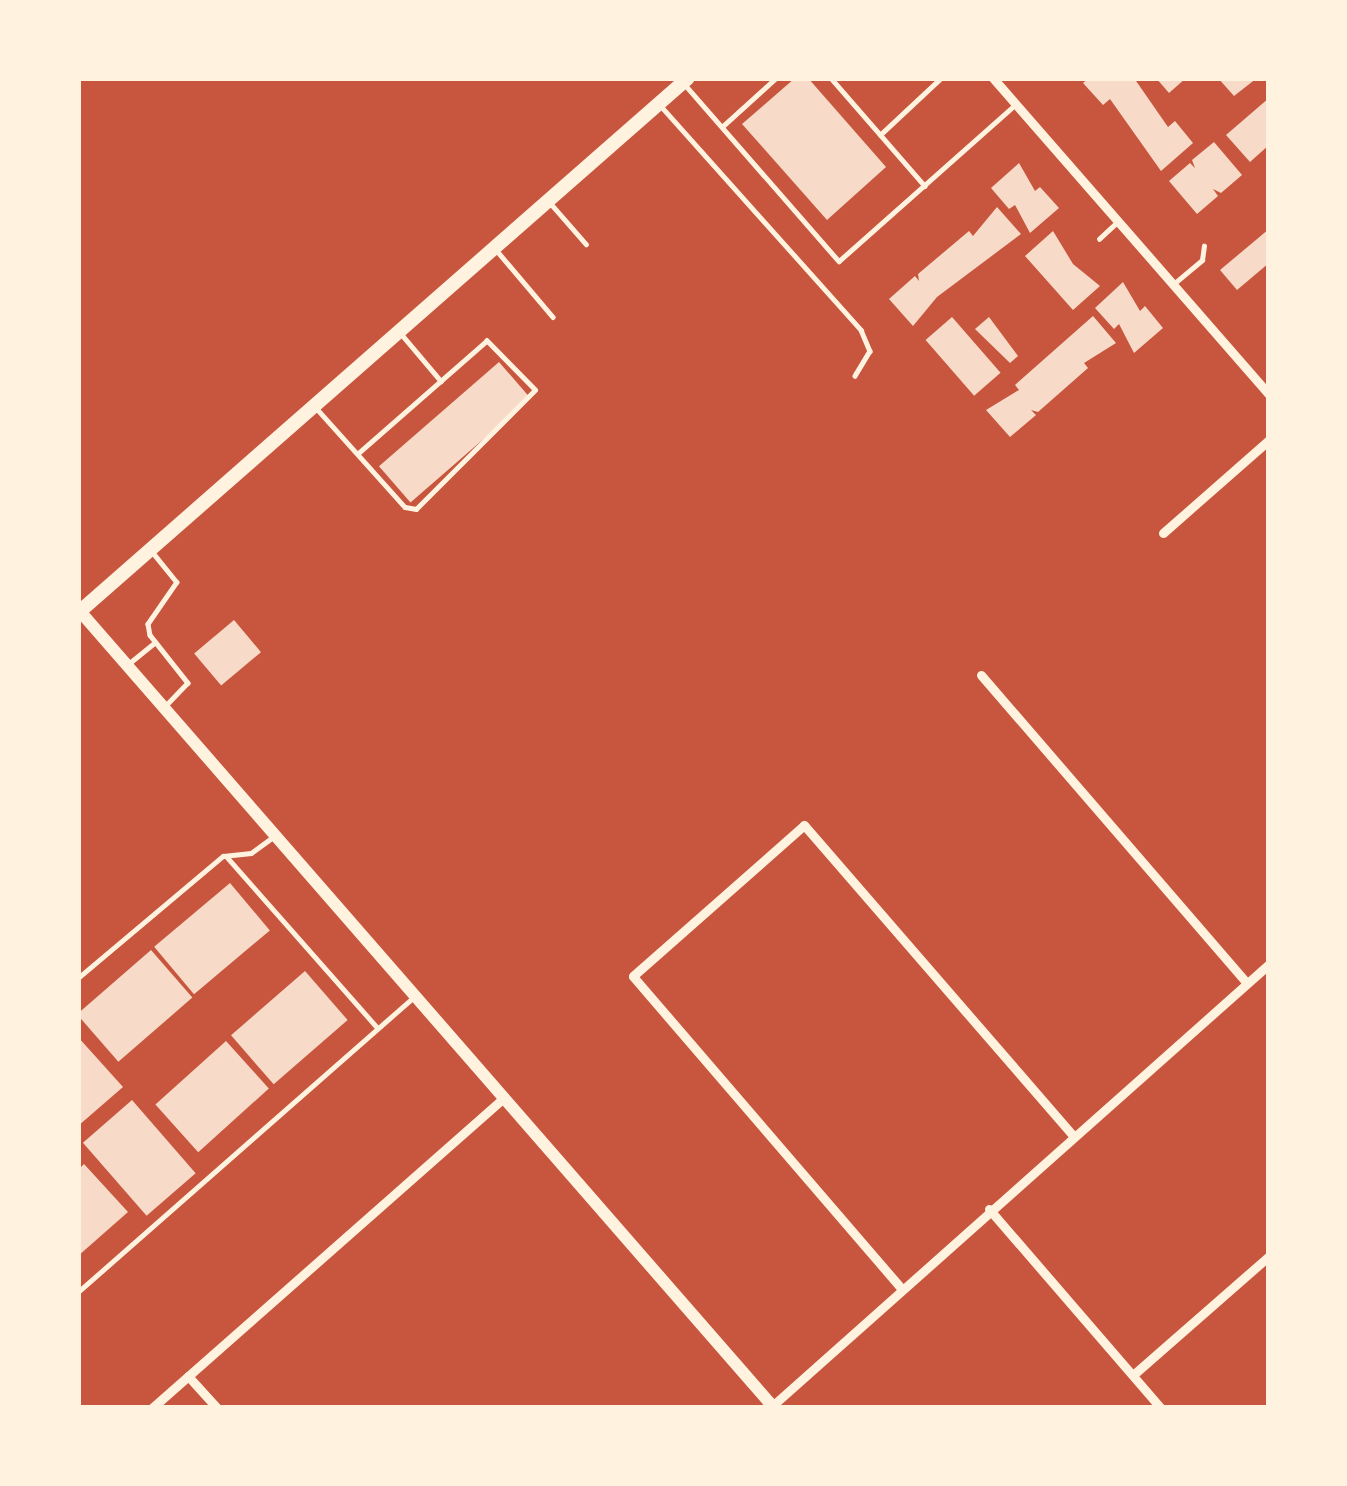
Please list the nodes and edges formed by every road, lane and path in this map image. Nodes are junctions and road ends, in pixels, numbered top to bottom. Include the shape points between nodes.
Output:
1 (776, 78) edge
2 (830, 78) edge
3 (941, 78) edge
4 (994, 78) edge
5 (679, 82) edge
6 (659, 104) junction
7 (1016, 104) junction
8 (721, 127) junction
9 (880, 135) junction
10 (925, 186) junction
11 (548, 201) junction
12 (1118, 221) junction
13 (1099, 239) dead end
14 (586, 244) dead end
15 (1204, 246) dead end
16 (494, 248) junction
17 (1173, 284) junction
18 (553, 317) dead end
19 (399, 331) junction
20 (855, 376) dead end
21 (442, 381) junction
22 (1269, 394) edge
23 (315, 405) junction
24 (1269, 440) edge
25 (358, 454) junction
26 (1163, 532) dead end
27 (151, 549) junction
28 (79, 611) edge
29 (155, 642) junction
30 (127, 665) junction
31 (981, 675) dead end
32 (165, 708) junction
33 (276, 835) junction
34 (225, 855) junction
35 (1269, 964) edge
36 (78, 978) edge
37 (1247, 983) junction
38 (416, 995) junction
39 (378, 1028) junction
40 (505, 1097) junction
41 (1073, 1136) junction
42 (989, 1209) junction
43 (1269, 1256) edge
44 (901, 1288) junction
45 (78, 1292) edge
46 (188, 1376) junction
47 (1133, 1376) junction
48 (772, 1407) edge
49 (152, 1408) edge
50 (217, 1408) edge
51 (1161, 1408) edge

1 - 8 lane
2 - 9 lane
3 - 9 lane
4 - 7 street
5 - 6 main road
5 - 8 lane
6 - 11 main road
6 - 20 lane via 861,330 870,351
7 - 10 lane
7 - 12 street
8 - 10 lane via 839,261
9 - 10 lane
11 - 14 lane
11 - 16 main road
12 - 13 lane
12 - 17 street
15 - 17 lane via 1202,260
16 - 18 lane
16 - 19 main road
17 - 22 street
19 - 21 lane
19 - 23 main road
21 - 25 lane
21 - 25 lane via 487,341 535,398 416,509 404,507
23 - 25 lane
23 - 27 main road
24 - 26 street
27 - 28 main road
27 - 29 lane via 177,582 148,624
28 - 30 street
29 - 30 lane
29 - 32 lane via 188,682
30 - 32 street
31 - 37 street
32 - 33 street
33 - 34 lane via 250,853
33 - 38 street
34 - 36 lane
34 - 39 lane
35 - 37 street
37 - 41 street
38 - 39 lane
38 - 40 street
39 - 45 lane
40 - 46 street
40 - 48 street
41 - 42 street
41 - 44 street via 804,826 633,976
42 - 44 street
42 - 47 street
43 - 47 street
44 - 48 street
46 - 49 street
46 - 50 street
47 - 51 street

